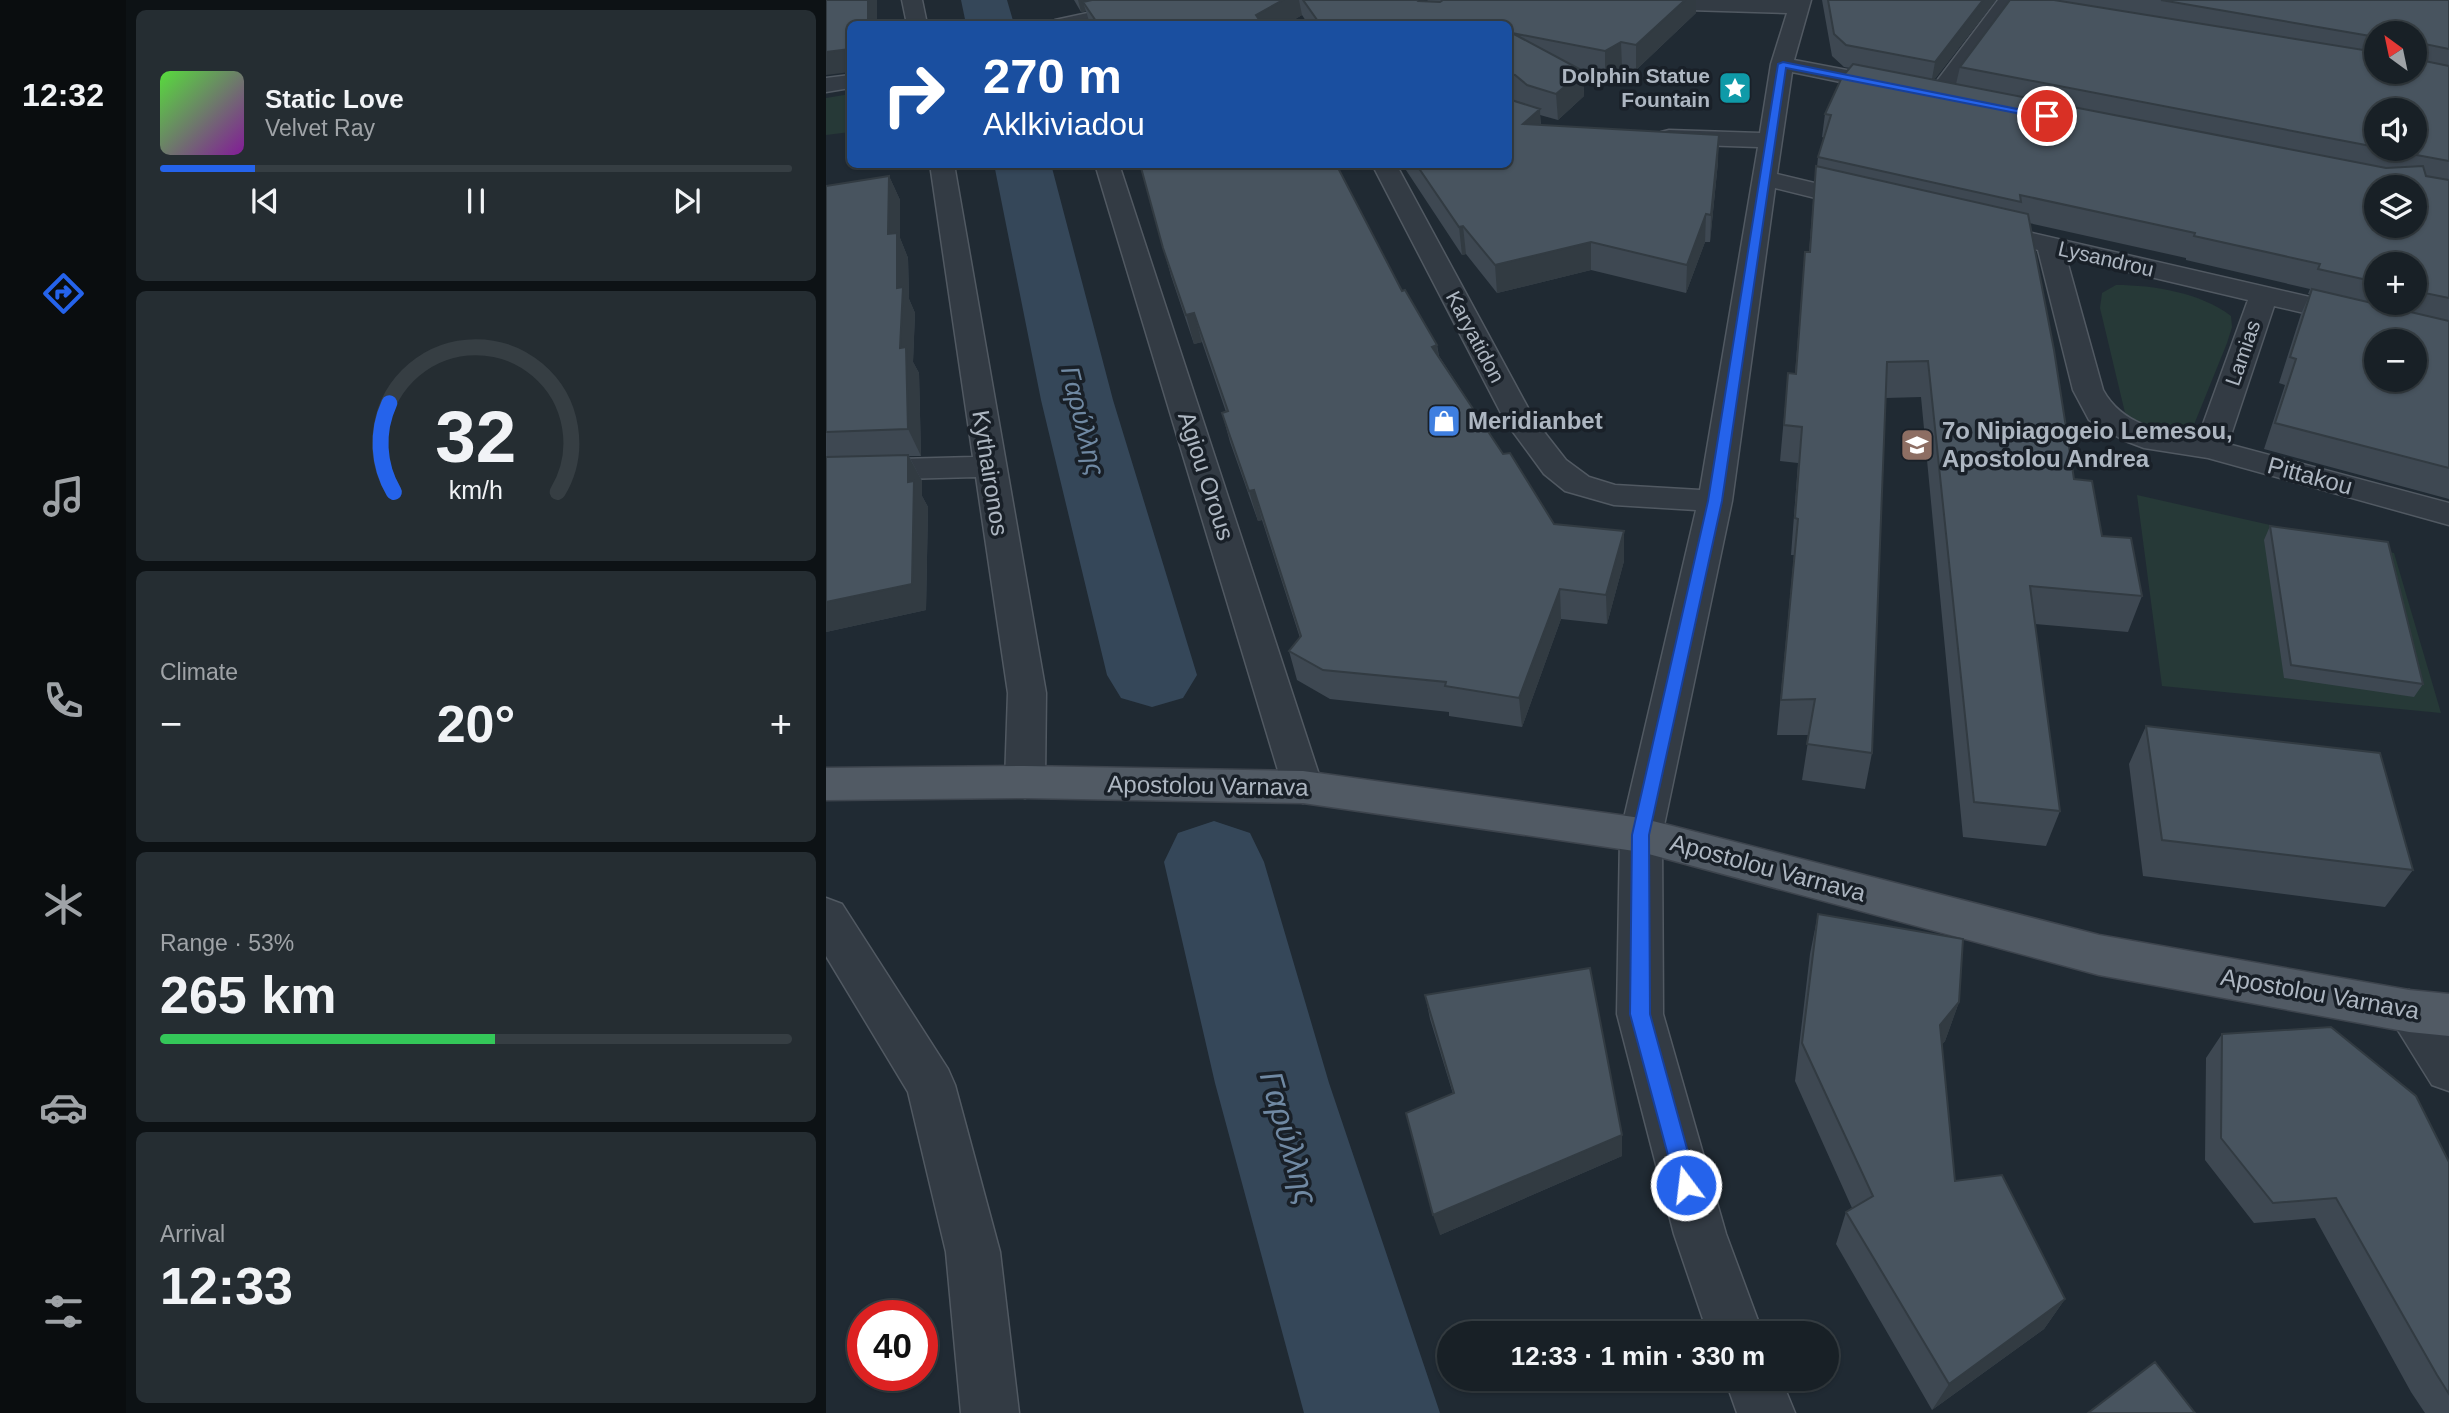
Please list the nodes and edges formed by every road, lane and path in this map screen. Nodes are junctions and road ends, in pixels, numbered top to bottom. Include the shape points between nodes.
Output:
1 (912, 0) edge
2 (1054, 0) edge
3 (1176, 0) edge
4 (1556, 0) edge
5 (2007, 3) edge
6 (1800, 4) edge
7 (2032, 10) edge
8 (916, 21) edge
9 (1061, 21) edge
10 (1076, 21) edge
11 (1783, 64) junction
12 (847, 82) edge
13 (826, 85) edge
14 (1938, 94) junction
15 (1965, 100) edge
16 (1642, 136) edge
17 (1771, 140) junction
18 (943, 168) edge
19 (1108, 168) edge
20 (1386, 168) edge
21 (1764, 178) junction
22 (1890, 208) edge
23 (1957, 224) edge
24 (2050, 246) junction
25 (2263, 296) junction
26 (2449, 338) edge
27 (2210, 449) junction
28 (989, 467) junction
29 (826, 471) edge
30 (1715, 501) junction
31 (2449, 514) edge
32 (1025, 782) junction
33 (826, 784) edge
34 (1303, 787) junction
35 (1641, 835) junction
36 (826, 917) edge
37 (2429, 1013) edge
38 (2449, 1069) edge
39 (1731, 1321) edge
40 (1758, 1391) edge
41 (990, 1413) edge
42 (1766, 1413) edge

1 - 8 street
2 - 9 street
3 - 10 street
4 - 6 street
5 - 7 street
5 - 14 street
6 - 11 street
11 - 14 street
11 - 17 street
12 - 13 street
14 - 15 street
16 - 17 street
17 - 21 street
18 - 28 street, Kythaironos
19 - 34 street, Agiou Orous
20 - 30 street, Karyatidon via 1520,421 1555,467 1577,484 1614,495
21 - 22 street
21 - 30 street
23 - 24 street, Lysandrou
24 - 25 street, Lysandrou
24 - 27 street, Pittakou via 2088,390 2100,413 2155,441
25 - 26 street, Lysandrou
25 - 27 street, Lamias
27 - 31 street, Pittakou
28 - 29 street
28 - 32 street, Kythaironos via 1027,694
30 - 35 street
32 - 33 main road, Apostolou Varnava
32 - 34 main road, Apostolou Varnava
34 - 35 main road, Apostolou Varnava
35 - 37 main road, Apostolou Varnava via 2099,955
35 - 39 street via 1640,1014 1700,1234
36 - 41 street via 931,1085 973,1252
37 - 38 street
40 - 42 street

